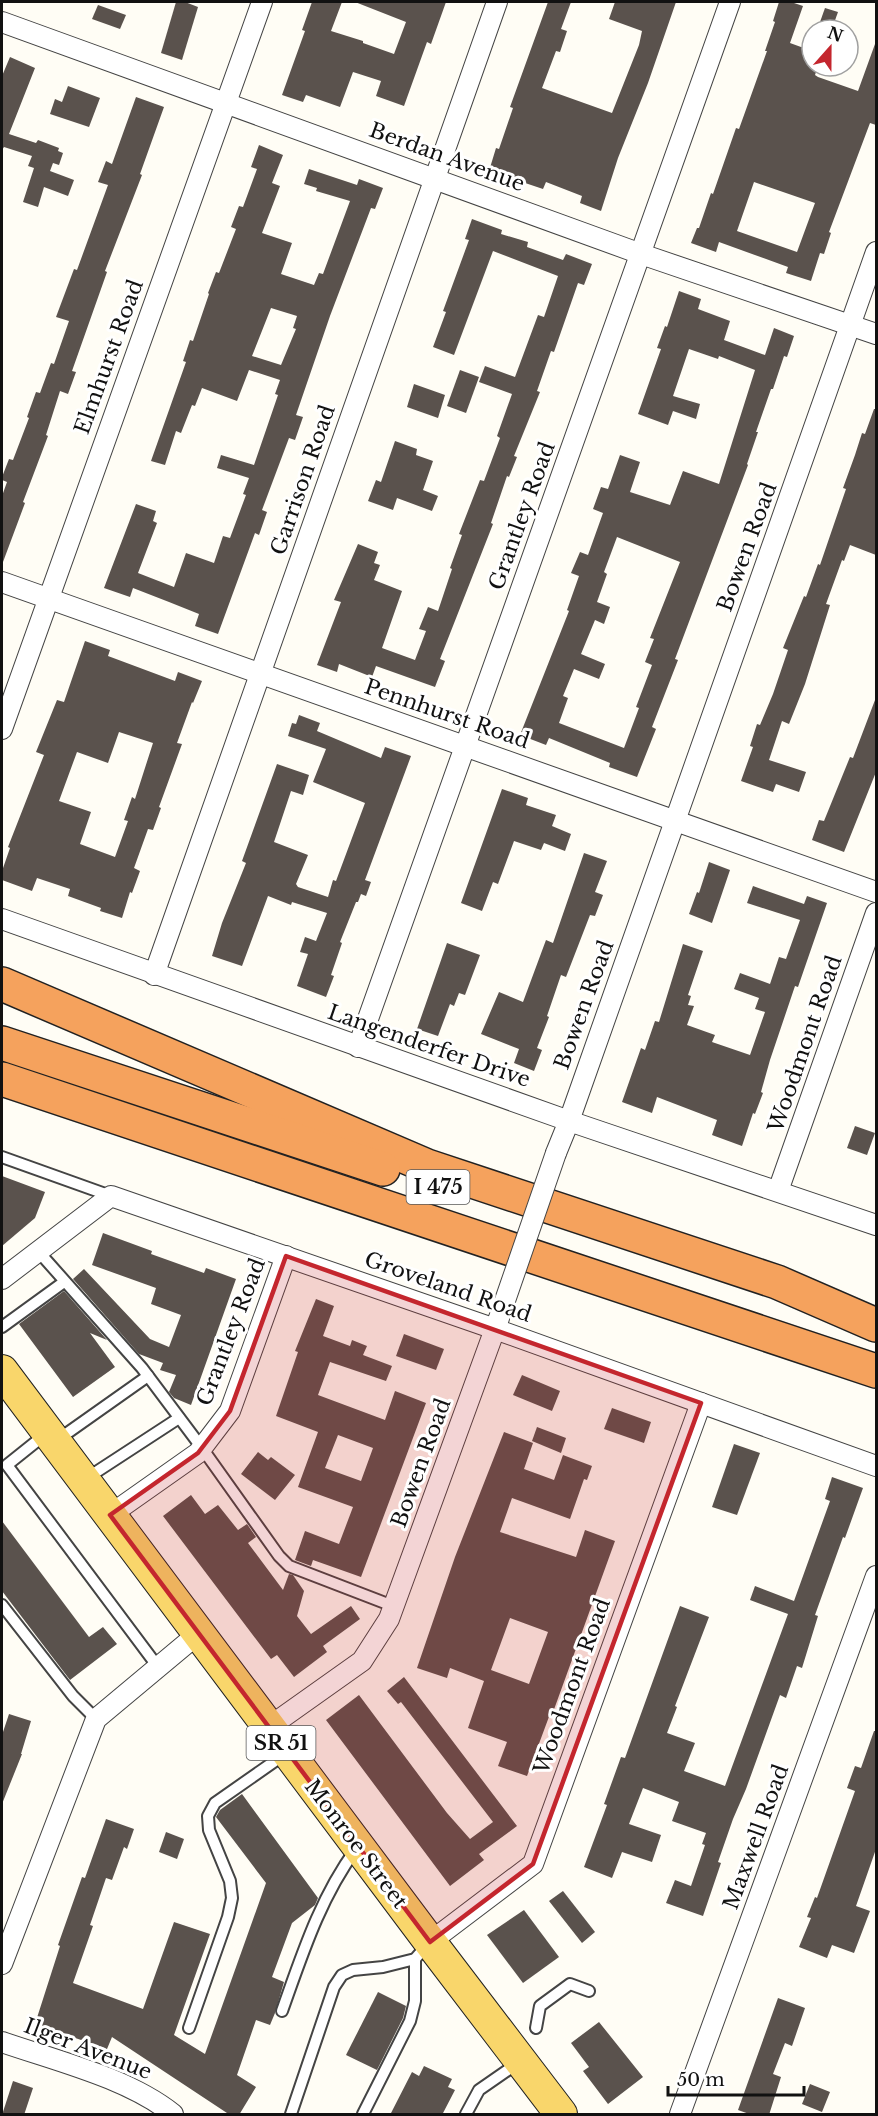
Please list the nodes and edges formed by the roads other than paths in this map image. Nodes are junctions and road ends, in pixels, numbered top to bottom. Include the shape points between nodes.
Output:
1 (262, 2) edge
2 (497, 2) edge
3 (730, 2) edge
4 (2, 22) edge
5 (226, 103) junction
6 (435, 178) junction
7 (876, 252) edge
8 (641, 254) junction
9 (851, 325) junction
10 (876, 334) edge
11 (2, 582) edge
12 (48, 599) junction
13 (260, 674) junction
14 (2, 729) edge
15 (466, 745) junction
16 (675, 821) junction
17 (876, 892) edge
18 (876, 913) edge
19 (2, 919) edge
20 (154, 975) junction
21 (2, 984) edge
22 (2, 1043) edge
23 (358, 1047) junction
24 (2, 1079) edge
25 (2, 1095) edge
26 (569, 1121) junction
27 (2, 1157) edge
28 (329, 1188) junction
29 (778, 1191) junction
30 (111, 1196) junction
31 (876, 1225) edge
32 (38, 1251) junction
33 (286, 1256) junction
34 (2, 1279) edge
35 (64, 1282) junction
36 (498, 1322) junction
37 (4, 1325) edge
38 (876, 1325) edge
39 (876, 1371) edge
40 (148, 1376) junction
41 (3, 1377) edge
42 (701, 1403) junction
43 (179, 1418) junction
44 (52, 1437) junction
45 (202, 1448) junction
46 (876, 1466) edge
47 (4, 1467) edge
48 (84, 1480) junction
49 (110, 1515) junction
50 (876, 1576) edge
51 (2, 1605) edge
52 (393, 1606) junction
53 (199, 1633) junction
54 (158, 1667) junction
55 (96, 1719) junction
56 (269, 1727) junction
57 (288, 1752) junction
58 (358, 1846) junction
59 (422, 1951) junction
60 (2, 1964) edge
61 (589, 1991) dead end
62 (282, 2011) dead end
63 (189, 2028) dead end
64 (536, 2028) dead end
65 (2, 2042) edge
66 (520, 2061) junction
67 (166, 2108) edge
68 (291, 2115) edge
69 (363, 2115) edge
70 (466, 2115) edge
71 (561, 2115) edge
72 (680, 2115) edge

1 - 5 street, Elmhurst Road
2 - 6 street, Garrison Road
3 - 8 street, Grantley Road
4 - 5 street, Berdan Avenue
5 - 6 street, Berdan Avenue
5 - 12 street, Elmhurst Road
6 - 8 street, Berdan Avenue
6 - 13 street, Garrison Road
7 - 9 street, Bowen Road
8 - 9 street, Berdan Avenue
8 - 15 street, Grantley Road
9 - 10 street, Berdan Avenue
9 - 16 street, Bowen Road
11 - 12 street, Pennhurst Road
12 - 13 street, Pennhurst Road
12 - 14 street, Elmhurst Road
13 - 15 street, Pennhurst Road
13 - 20 street, Garrison Road
15 - 16 street, Pennhurst Road
15 - 23 street, Grantley Road
16 - 17 street, Pennhurst Road
16 - 26 street, Bowen Road
18 - 29 street, Woodmont Road
19 - 20 street, Langenderfer Drive
20 - 23 street, Langenderfer Drive
21 - 38 highway via 427,1166 777,1282
22 - 38 highway, I 475 via 568,1230
23 - 26 street, Langenderfer Drive
24 - 28 highway, I 475
25 - 28 highway
26 - 29 street, Langenderfer Drive
26 - 36 street, Bowen Road, bridge
27 - 30 lane, Groveland Road
28 - 39 highway, I 475
29 - 31 street, Langenderfer Drive
30 - 32 street
30 - 33 street, Groveland Road
32 - 34 street
32 - 35 lane
33 - 36 street, Groveland Road
33 - 45 street, Grantley Road via 230,1412
35 - 37 lane
35 - 40 lane
36 - 42 street, Groveland Road
36 - 52 street, Bowen Road
40 - 43 lane
40 - 44 lane
41 - 44 main road, Monroe Street / SR 51
42 - 46 street, Groveland Road
42 - 59 street, Woodmont Road via 533,1864
43 - 45 lane
43 - 48 lane
44 - 47 lane
44 - 48 main road, Monroe Street / SR 51
45 - 49 street, Grantley Road
45 - 52 lane via 289,1566
47 - 54 lane
48 - 49 main road, Monroe Street / SR 51
49 - 53 main road, Monroe Street / SR 51
50 - 72 street, Maxwell Road
51 - 55 lane via 73,1696
52 - 56 street, Bowen Road via 362,1661
53 - 54 street
53 - 56 main road, Monroe Street / SR 51
54 - 55 street
55 - 60 street
56 - 57 main road, Monroe Street / SR 51
57 - 58 main road, Monroe Street / SR 51
57 - 63 lane via 215,1803 208,1816 209,1830 230,1881 231,1898
58 - 59 main road, Monroe Street / SR 51
58 - 62 lane via 338,1873 315,1919
59 - 66 main road, Monroe Street / SR 51
59 - 68 lane via 383,1967 353,1970 342,1976 334,1987
59 - 69 lane via 410,2021
61 - 64 lane via 570,1984 540,2006
65 - 67 street, Ilger Avenue via 113,2081
66 - 70 lane via 480,2090
66 - 71 main road, Monroe Street / SR 51

